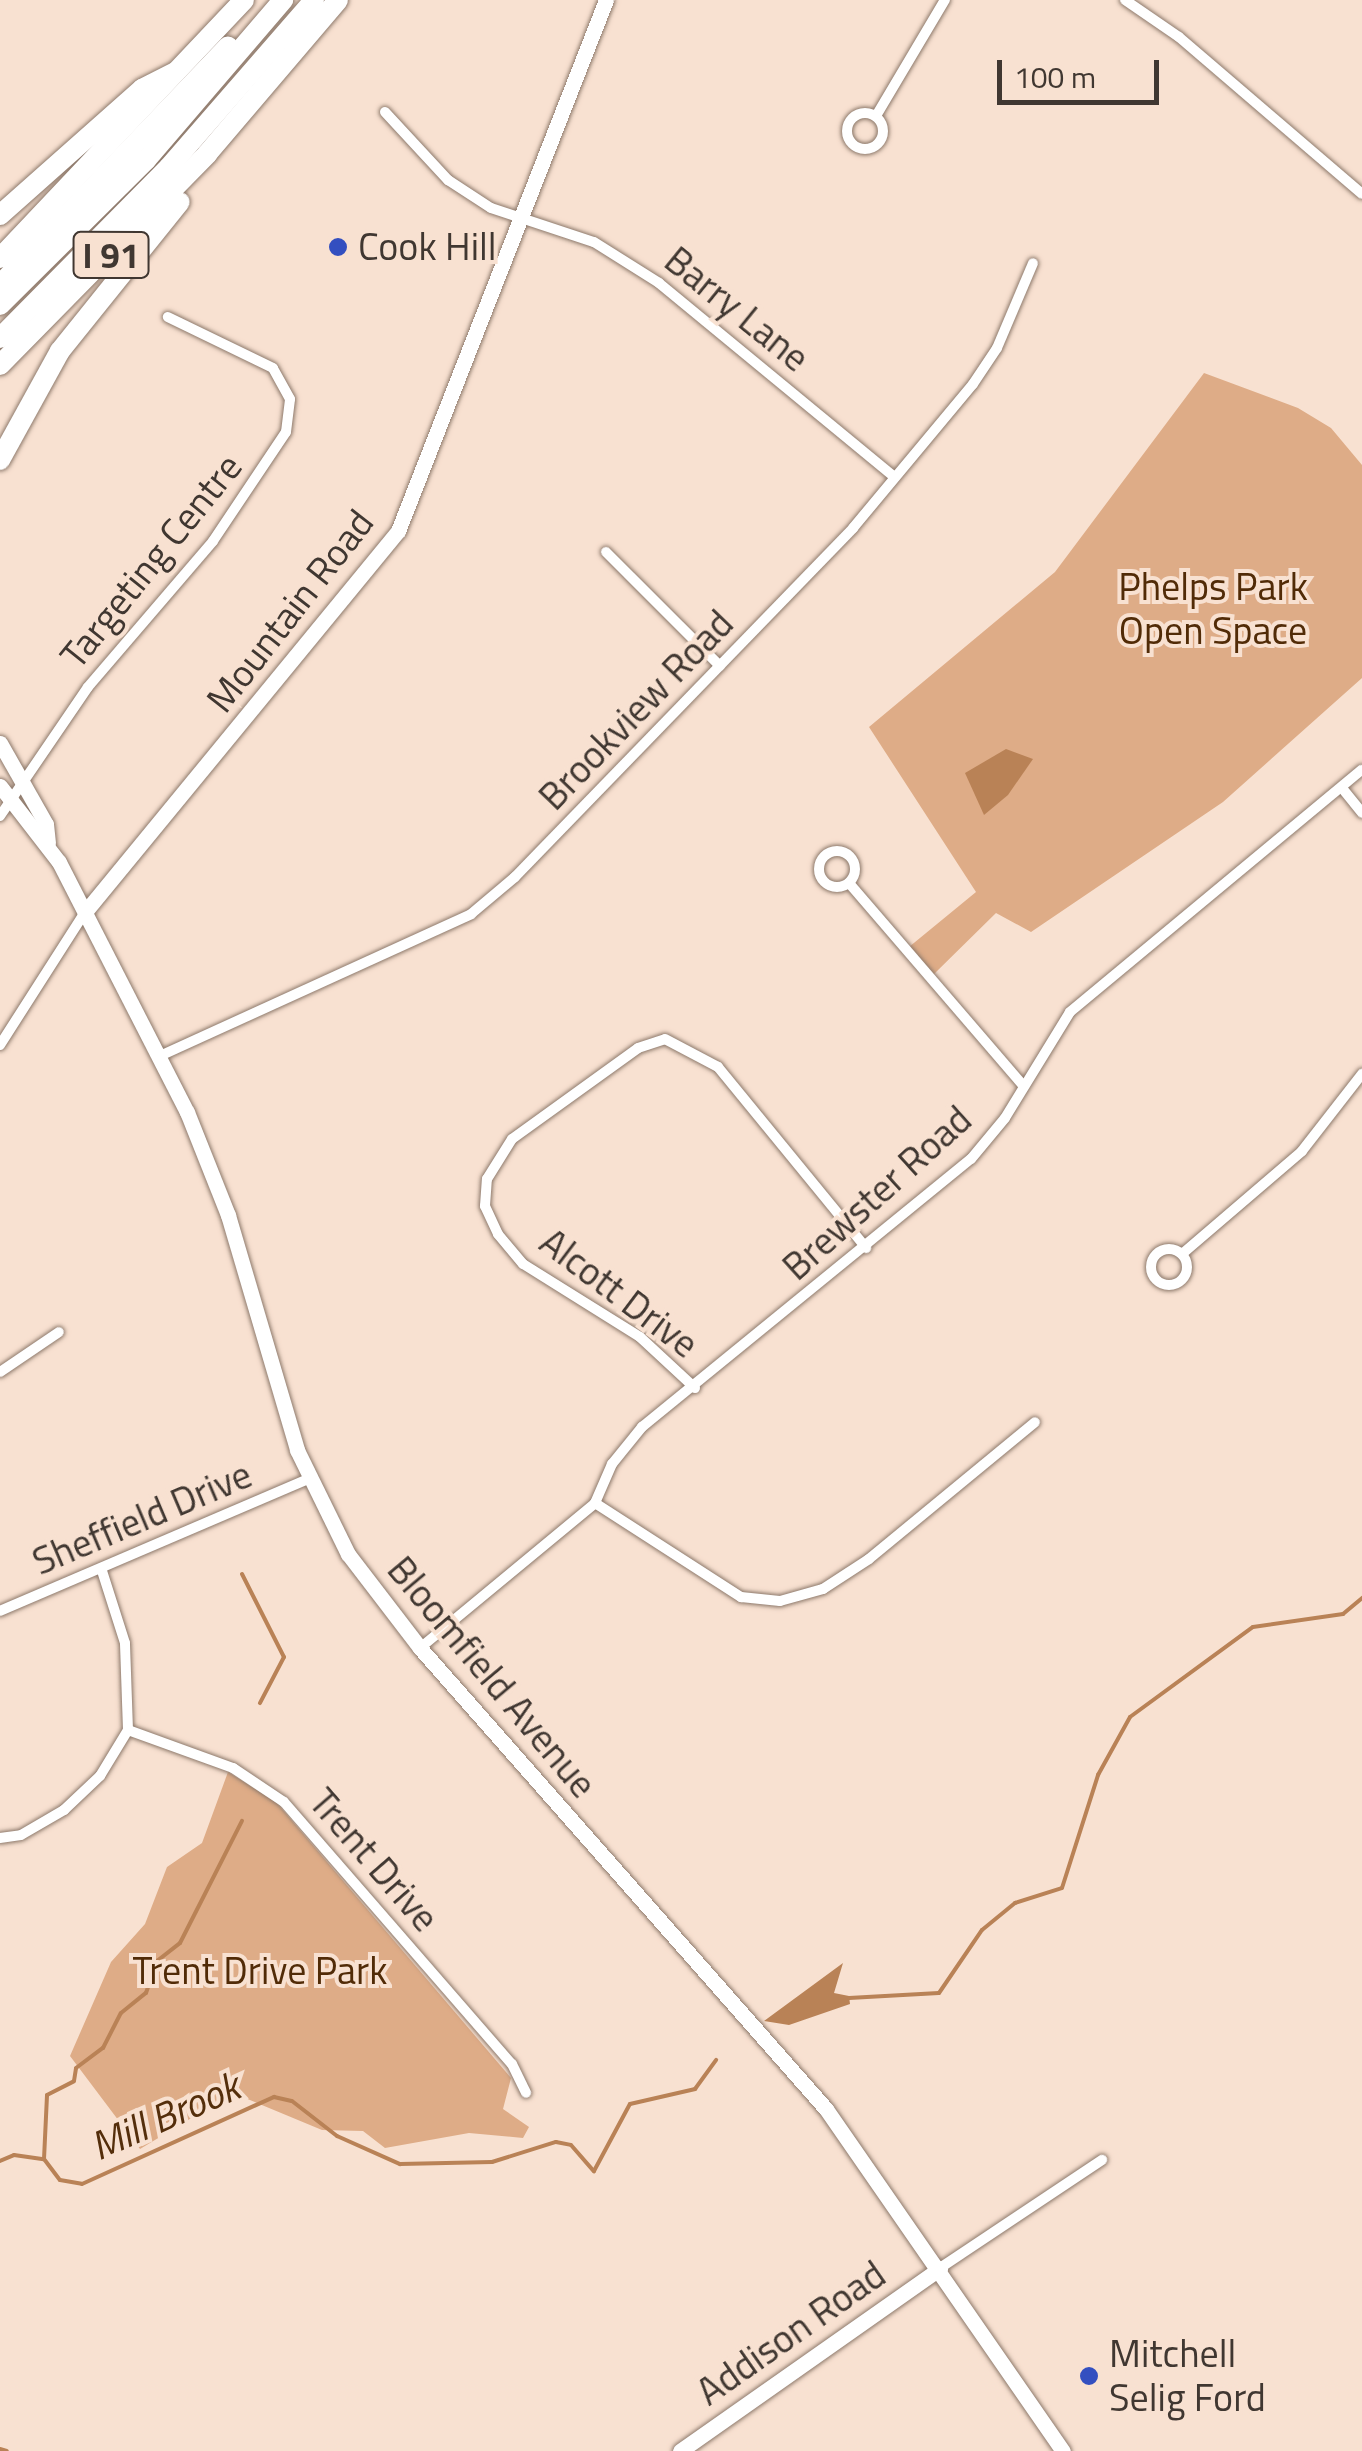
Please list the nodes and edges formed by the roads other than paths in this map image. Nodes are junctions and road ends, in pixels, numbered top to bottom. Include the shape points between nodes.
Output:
1 (244, 0) edge
2 (270, 0) edge
3 (283, 0) edge
4 (310, 0) edge
5 (338, 0) edge
6 (606, 0) edge
7 (945, 0) edge
8 (1125, 0) edge
9 (180, 71) junction
10 (386, 112) dead end
11 (876, 116) dead end
12 (218, 142) junction
13 (1362, 194) edge
14 (0, 215) edge
15 (525, 216) junction
16 (0, 258) edge
17 (1033, 263) dead end
18 (0, 284) edge
19 (0, 305) edge
20 (168, 317) dead end
21 (0, 321) edge
22 (0, 338) edge
23 (0, 365) edge
24 (0, 460) edge
25 (894, 478) junction
26 (606, 552) dead end
27 (720, 666) junction
28 (0, 743) edge
29 (1362, 770) edge
30 (24, 782) junction
31 (0, 786) edge
32 (1342, 788) junction
33 (10, 801) junction
34 (1362, 812) edge
35 (0, 816) edge
36 (48, 844) junction
37 (848, 884) dead end
38 (85, 912) junction
39 (0, 1045) edge
40 (160, 1056) junction
41 (1362, 1074) edge
42 (1023, 1085) junction
43 (866, 1248) junction
44 (1182, 1254) dead end
45 (59, 1332) dead end
46 (0, 1372) edge
47 (695, 1388) junction
48 (1035, 1422) dead end
49 (308, 1479) junction
50 (595, 1503) junction
51 (102, 1571) junction
52 (0, 1612) edge
53 (420, 1648) junction
54 (128, 1730) junction
55 (0, 1838) edge
56 (526, 2092) dead end
57 (1102, 2160) dead end
58 (940, 2268) junction
59 (680, 2451) edge
60 (1063, 2451) edge

1 - 9 highway, I 91
2 - 18 highway
3 - 19 highway via 165,140
4 - 21 highway via 189,133
4 - 22 highway via 157,180
5 - 12 highway, I 91
6 - 15 main road, Mountain Road
7 - 11 street
8 - 13 street via 1179,37
9 - 14 highway via 142,89
9 - 16 highway, I 91
10 - 15 street, Barry Lane via 448,180 491,208
12 - 23 highway, I 91
12 - 24 highway via 201,178 60,351
15 - 25 street, Barry Lane via 621,255
15 - 38 main road, Mountain Road via 414,500 390,545
17 - 25 street, Brookview Road via 997,348
20 - 30 street, Targeting Centre via 272,368 290,400 286,432 213,542 88,687
25 - 27 street, Brookview Road
26 - 27 street
27 - 40 street, Brookview Road via 471,914
28 - 30 main road, Bloomfield Avenue
29 - 32 street, Brewster Road
30 - 33 street, Targeting Centre
30 - 36 main road, Bloomfield Avenue via 46,824
31 - 33 main road, Bloomfield Avenue
32 - 34 street
32 - 42 street, Brewster Road via 1070,1012
33 - 35 street, Targeting Centre
33 - 36 main road, Bloomfield Avenue
36 - 38 main road, Bloomfield Avenue
37 - 42 street
38 - 39 street, Mountain Road
38 - 40 main road, Bloomfield Avenue
40 - 49 main road, Bloomfield Avenue via 228,1215
41 - 44 street via 1302,1151
42 - 43 street, Brewster Road via 972,1159
43 - 47 street, Brewster Road
43 - 47 street, Alcott Drive via 718,1067 665,1039 638,1048 512,1139 487,1179 485,1206 498,1234 523,1264 640,1337
45 - 46 street
47 - 50 street, Brewster Road via 642,1427 612,1464
48 - 50 street via 869,1560 823,1588 780,1601 741,1597
49 - 51 street, Sheffield Drive
49 - 53 main road, Bloomfield Avenue via 348,1554
50 - 53 street, Brewster Road
51 - 52 street, Sheffield Drive
51 - 54 street via 124,1643
53 - 58 main road, Bloomfield Avenue via 826,2110
54 - 55 street via 100,1776 64,1810 21,1835
54 - 56 street, Trent Drive via 233,1768 284,1802 512,2064
57 - 58 street
58 - 59 main road, Addison Road
58 - 60 main road, Bloomfield Avenue

